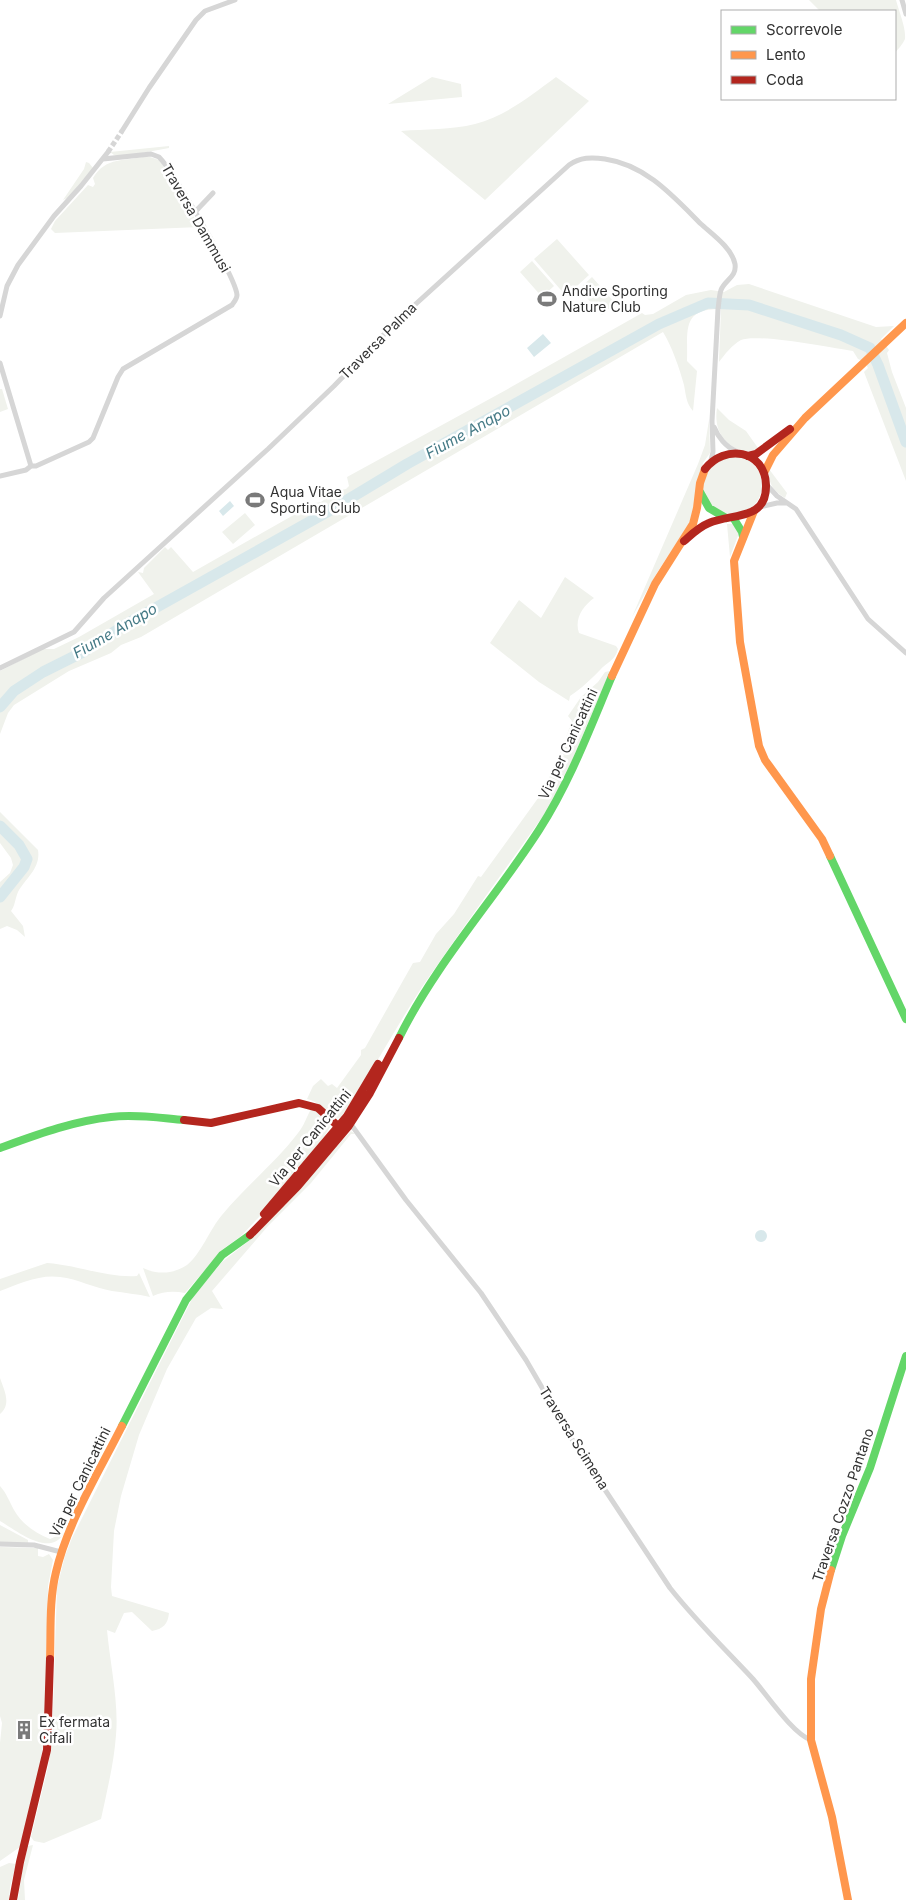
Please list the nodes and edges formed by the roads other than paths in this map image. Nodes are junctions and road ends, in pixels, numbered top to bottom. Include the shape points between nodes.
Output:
1 (234, 0) edge
2 (902, 0) edge
3 (906, 6) edge
4 (906, 14) edge
5 (122, 131) tunnel mouth
6 (108, 152) tunnel mouth
7 (103, 159) junction
8 (213, 193) dead end
9 (194, 213) junction
10 (0, 316) edge
11 (906, 323) edge
12 (0, 363) edge
13 (805, 418) junction
14 (712, 422) junction
15 (744, 454) junction
16 (711, 460) junction
17 (31, 466) junction
18 (764, 473) junction
19 (0, 476) edge
20 (766, 483) junction
21 (700, 489) junction
22 (787, 503) junction
23 (755, 510) junction
24 (730, 518) junction
25 (743, 537) junction
26 (684, 540) junction
27 (906, 653) edge
28 (0, 668) edge
29 (906, 1019) edge
30 (406, 1022) junction
31 (369, 1080) junction
32 (350, 1124) junction
33 (338, 1126) junction
34 (0, 1148) edge
35 (303, 1182) junction
36 (242, 1239) junction
37 (906, 1356) edge
38 (0, 1544) edge
39 (61, 1552) junction
40 (811, 1740) junction
41 (14, 1900) edge
42 (848, 1900) edge

1 - 5 street via 206,11 196,20
2 - 3 street
2 - 4 street
6 - 7 street
7 - 9 street, Traversa Dammusi via 156,155 163,161
7 - 10 street via 54,216 18,265 7,286
8 - 9 street
9 - 17 street, Traversa Dammusi via 226,266 236,293 234,303 123,369 93,438
11 - 13 main road
12 - 17 street
13 - 15 main road via 756,454
13 - 18 main road via 773,455
14 - 15 street via 722,441
14 - 16 street
14 - 28 street, Traversa Palma via 720,292 734,272 736,266 732,257 665,187 617,160 582,158 574,161 434,285 268,449 104,598 74,632
15 - 16 main road via 725,454
15 - 18 main road
16 - 21 main road via 702,473
17 - 19 street, Traversa Dammusi
18 - 20 main road
20 - 22 street
20 - 23 main road
21 - 24 main road via 708,508
21 - 26 main road via 698,509
22 - 23 street via 777,502
22 - 27 street via 796,509 868,619
23 - 24 main road via 745,516
23 - 25 main road
24 - 25 main road
24 - 26 main road via 705,524
25 - 29 main road via 734,561 739,633 759,746 765,760 822,840
26 - 30 main road, Via per Canicattini via 657,580 636,620 578,757 552,808
30 - 31 main road, Via per Canicattini
30 - 32 main road, Via per Canicattini via 363,1106
31 - 32 street via 352,1113
31 - 33 main road, Via per Canicattini
32 - 33 main road
32 - 35 main road, Via per Canicattini
32 - 40 street, Traversa Scimena via 486,1300 526,1360 576,1446 670,1588 788,1721
33 - 34 main road via 318,1108 299,1103 211,1124 121,1115 51,1130
33 - 35 main road via 337,1136
33 - 36 main road, Via per Canicattini
35 - 36 main road, Via per Canicattini via 252,1234
36 - 39 main road, Via per Canicattini via 228,1250 186,1300
37 - 40 main road, Traversa Cozzo Pantano via 870,1468 839,1545 821,1609 811,1679
38 - 39 street via 34,1545
39 - 41 main road, Via per Canicattini via 52,1603 47,1750
40 - 42 main road, Traversa Cozzo Pantano via 834,1826

